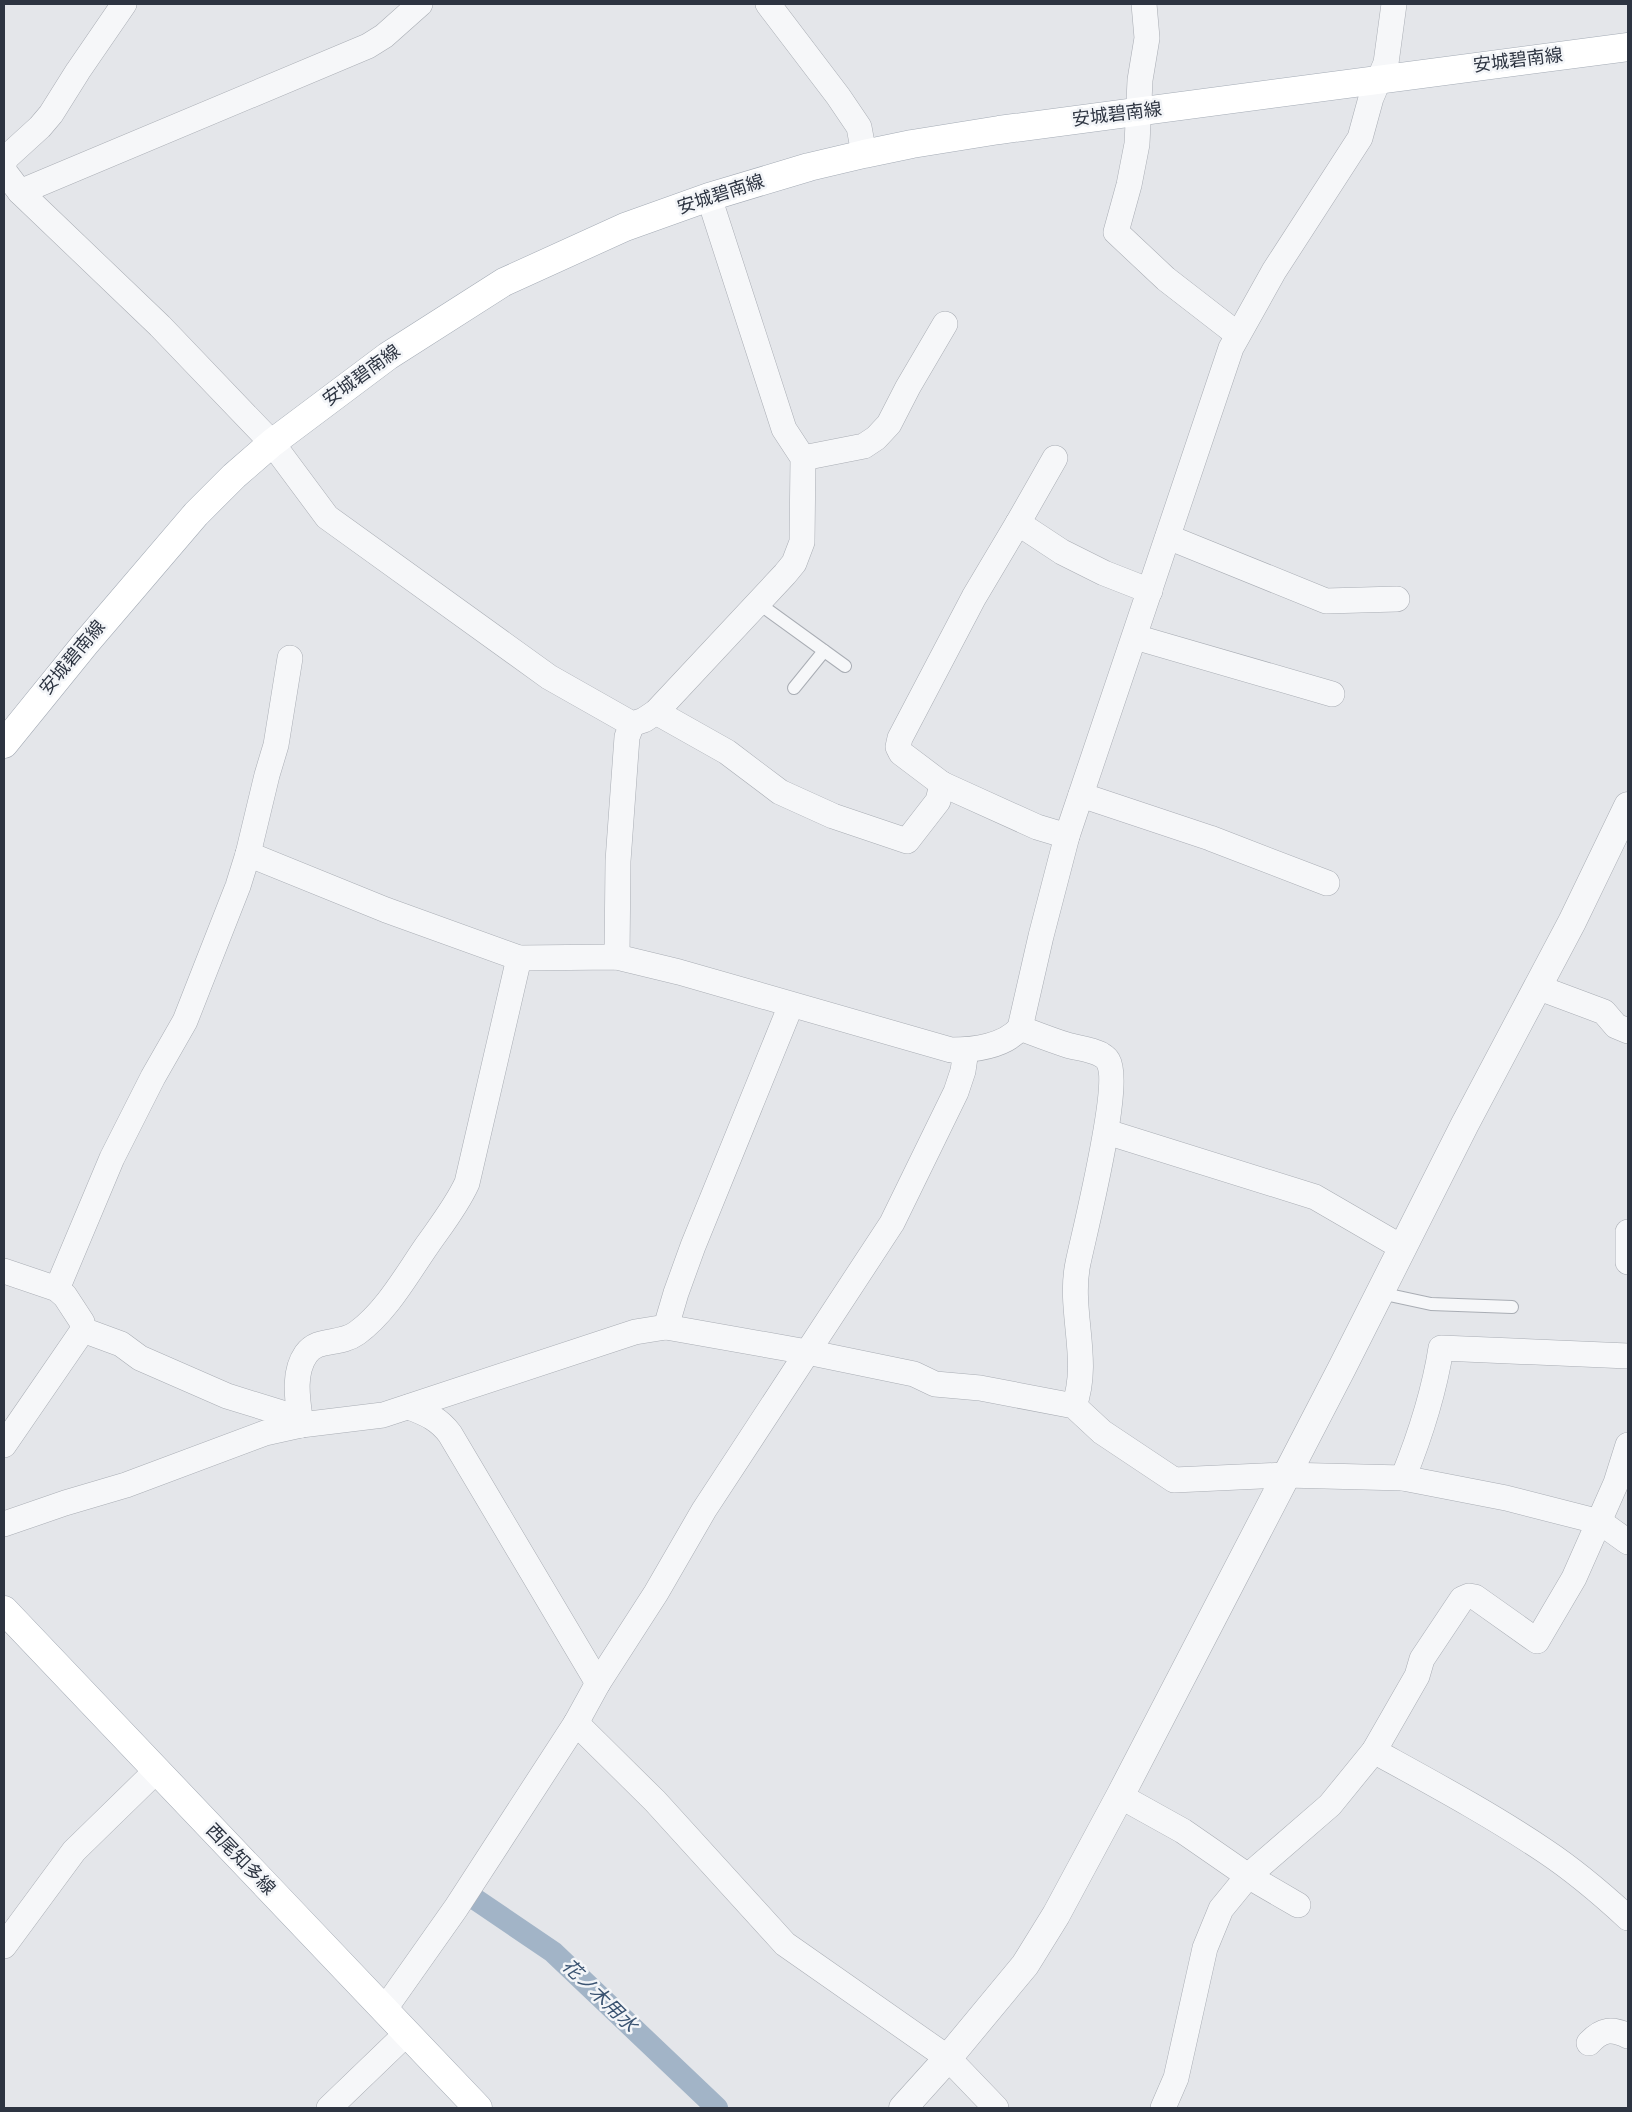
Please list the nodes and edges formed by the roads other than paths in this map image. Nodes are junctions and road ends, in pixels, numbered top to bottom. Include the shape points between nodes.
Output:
1 (124, 4) edge
2 (420, 4) edge
3 (768, 4) edge
4 (1144, 4) edge
5 (1394, 4) edge
6 (1628, 47) edge
7 (1380, 80) junction
8 (1137, 112) junction
9 (864, 154) junction
10 (4, 164) edge
11 (4, 171) edge
12 (20, 192) junction
13 (708, 197) junction
14 (946, 324) dead end
15 (1237, 334) junction
16 (272, 443) junction
17 (803, 458) junction
18 (1055, 458) dead end
19 (1018, 523) junction
20 (1168, 537) junction
21 (1150, 591) junction
22 (1397, 599) dead end
23 (758, 602) junction
24 (1135, 637) junction
25 (824, 651) junction
26 (290, 658) dead end
27 (845, 666) dead end
28 (794, 688) dead end
29 (1332, 694) dead end
30 (656, 712) junction
31 (632, 724) junction
32 (4, 744) edge
33 (942, 784) junction
34 (1081, 796) junction
35 (1628, 806) edge
36 (1067, 836) junction
37 (248, 854) junction
38 (1327, 883) dead end
39 (617, 957) junction
40 (519, 958) junction
41 (1537, 988) junction
42 (791, 1005) junction
43 (1020, 1028) junction
44 (1628, 1031) edge
45 (966, 1050) junction
46 (1107, 1132) junction
47 (1628, 1232) edge
48 (1402, 1248) junction
49 (1628, 1262) edge
50 (4, 1271) edge
51 (56, 1289) junction
52 (1380, 1293) junction
53 (1512, 1307) dead end
54 (666, 1328) junction
55 (83, 1330) junction
56 (807, 1352) junction
57 (1628, 1356) edge
58 (1074, 1406) junction
59 (408, 1407) junction
60 (301, 1425) junction
61 (4, 1445) edge
62 (1628, 1445) edge
63 (1285, 1475) junction
64 (1402, 1478) junction
65 (1600, 1522) junction
66 (4, 1524) edge
67 (1628, 1542) edge
68 (4, 1610) edge
69 (598, 1684) junction
70 (576, 1723) junction
71 (1374, 1751) junction
72 (156, 1771) junction
73 (1120, 1796) junction
74 (1248, 1876) junction
75 (1298, 1905) dead end
76 (1628, 1918) edge
77 (4, 1946) edge
78 (384, 2010) junction
79 (406, 2034) junction
80 (1628, 2036) edge
81 (1589, 2043) dead end
82 (948, 2058) junction
83 (329, 2108) edge
84 (478, 2108) edge
85 (903, 2108) edge
86 (996, 2108) edge
87 (1163, 2108) edge

1 - 10 street via 51,114 6,158
2 - 12 street via 368,46
3 - 9 street via 859,127
4 - 8 street via 1147,38
5 - 7 street via 1386,63
6 - 7 main road, 安城碧南線
7 - 8 main road, 安城碧南線
7 - 15 street via 1355,146
8 - 9 main road, 安城碧南線 via 999,130
8 - 15 street via 1137,144 1116,232 1166,279
9 - 13 main road, 安城碧南線
11 - 12 street
12 - 16 street via 160,326
13 - 16 main road, 安城碧南線 via 625,227 504,282 388,356
13 - 17 street via 784,429
14 - 17 street via 889,424 876,438 864,446
15 - 20 street
16 - 31 street via 327,517 549,677
16 - 32 main road, 安城碧南線 via 196,514
17 - 23 street via 802,542 799,553 794,564
18 - 19 street
19 - 21 street via 1062,552
19 - 33 street via 974,597 900,738 900,753
20 - 21 street
20 - 22 street via 1326,601
21 - 24 street
23 - 25 lane
23 - 30 street
24 - 29 street
24 - 34 street
25 - 27 lane
25 - 28 lane
26 - 37 street via 276,745
30 - 31 street
30 - 33 street via 727,752 780,792 833,816 907,841 938,801
31 - 39 street via 627,737 618,860
33 - 36 street via 1037,827
34 - 36 street
34 - 38 street via 1210,838
35 - 41 street
36 - 43 street
37 - 40 street via 386,910
37 - 51 street via 186,1021 112,1158
39 - 40 street
39 - 42 street
40 - 60 street via 467,1183 459,1201 396,1291 372,1319 347,1339 317,1345 306,1355 297,1381
41 - 44 street via 1604,1012 1616,1026
41 - 48 street
42 - 45 street via 938,1048
42 - 54 street via 693,1246
43 - 45 street via 1005,1040
43 - 46 street via 1106,1057 1111,1074
45 - 56 street via 956,1092 892,1223
46 - 48 street via 1315,1197
46 - 58 street via 1076,1273 1075,1306 1080,1357 1078,1394
47 - 49 street
48 - 52 street
50 - 51 street
51 - 55 street via 65,1296 82,1322
52 - 53 lane via 1431,1304
52 - 63 street
54 - 56 street
54 - 59 street via 635,1332
55 - 60 street via 121,1344 140,1358 218,1392 285,1414
55 - 61 street
56 - 58 street via 914,1374 935,1384 980,1388
56 - 69 street via 704,1510
57 - 64 street via 1441,1348 1428,1411
58 - 63 street via 1102,1432 1174,1480
59 - 60 street via 371,1417
59 - 69 street via 442,1422
60 - 66 street via 265,1433 126,1485
62 - 65 street
63 - 64 street
63 - 73 street
64 - 65 street via 1506,1498
65 - 67 street
65 - 71 street via 1574,1578 1537,1641 1475,1597 1462,1599 1422,1659 1417,1676
68 - 72 main road, 西尾知多線
69 - 70 street
70 - 78 street via 456,1908
70 - 82 street via 655,1801 784,1944
71 - 74 street via 1330,1805
71 - 76 street via 1463,1800 1546,1852
72 - 77 street via 74,1851
72 - 78 main road, 西尾知多線
73 - 74 street via 1183,1831
73 - 82 street via 1040,1943
74 - 75 street
74 - 87 street via 1221,1909 1205,1948 1176,2078
78 - 79 main road, 西尾知多線
79 - 83 street
79 - 84 main road, 西尾知多線
80 - 81 street via 1614,2030 1604,2031
82 - 85 street
82 - 86 street

